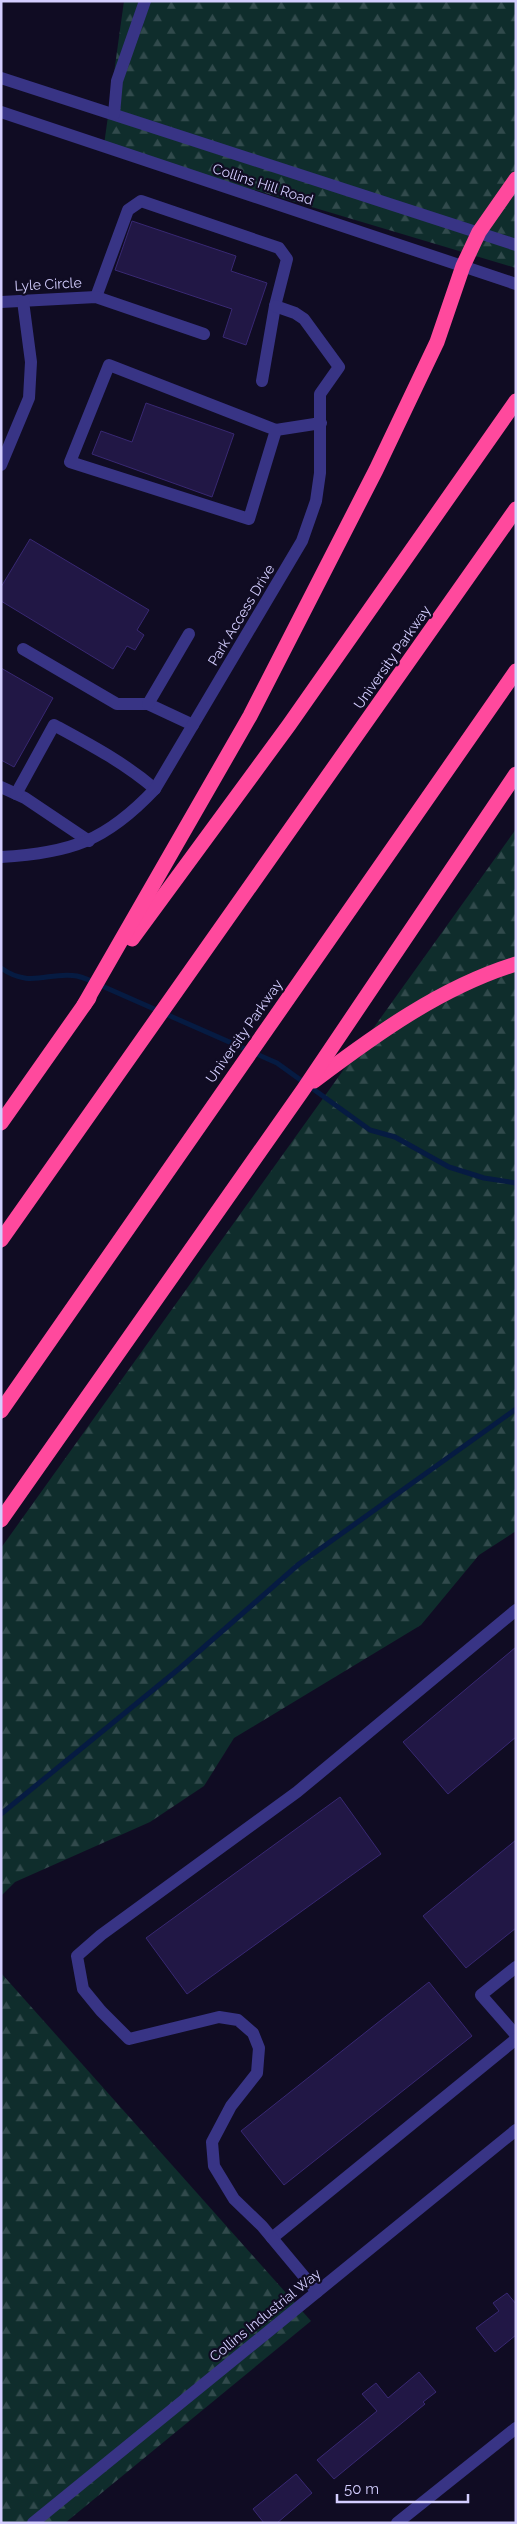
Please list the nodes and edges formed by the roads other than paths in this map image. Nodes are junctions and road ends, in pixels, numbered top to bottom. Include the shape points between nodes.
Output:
1 (146, 1) edge
2 (1, 78) edge
3 (1, 112) edge
4 (114, 114) junction
5 (516, 179) edge
6 (479, 232) junction
7 (516, 245) edge
8 (463, 266) junction
9 (516, 284) edge
10 (96, 297) junction
11 (1, 302) edge
12 (23, 302) junction
13 (275, 306) junction
14 (204, 334) dead end
15 (262, 381) dead end
16 (516, 401) edge
17 (321, 423) junction
18 (276, 430) junction
19 (1, 465) edge
20 (516, 509) edge
21 (189, 634) dead end
22 (23, 649) dead end
23 (516, 671) edge
24 (148, 704) junction
25 (193, 725) junction
26 (516, 774) edge
27 (1, 787) edge
28 (155, 789) junction
29 (16, 794) junction
30 (89, 841) junction
31 (1, 857) edge
32 (516, 964) edge
33 (84, 1005) junction
34 (303, 1090) junction
35 (1, 1124) edge
36 (1, 1240) edge
37 (1, 1411) edge
38 (1, 1520) edge
39 (516, 1610) edge
40 (516, 1967) edge
41 (516, 2037) edge
42 (516, 2130) edge
43 (272, 2238) junction
44 (317, 2292) junction
45 (516, 2428) edge
46 (33, 2523) edge
47 (397, 2523) edge

1 - 4 street via 118,81
2 - 4 street, Collins Hill Road
3 - 8 street, Collins Hill Road
4 - 6 street, Collins Hill Road
5 - 6 highway
6 - 7 street, Collins Hill Road
6 - 8 highway
8 - 9 street, Collins Hill Road
8 - 33 highway via 433,351 250,716
10 - 12 street, Lyle Circle
10 - 13 street via 128,210 141,201 280,248 287,259
10 - 14 street
11 - 12 street, Lyle Circle
12 - 19 street via 31,362 29,398
13 - 15 street
13 - 17 street, Park Access Drive via 304,319 339,367 320,394
16 - 33 highway via 289,725
17 - 18 street
17 - 25 street, Park Access Drive via 316,501 302,541
18 - 18 street via 249,519 70,462 109,365
20 - 36 highway, University Parkway
21 - 24 street
22 - 24 street via 117,704
23 - 37 highway, University Parkway
24 - 25 street
25 - 28 street, Park Access Drive
26 - 34 highway
27 - 29 street
28 - 29 street via 101,751 54,725
28 - 30 street, Park Access Drive via 124,820
29 - 30 street
30 - 31 street, Park Access Drive via 36,855
32 - 34 highway via 460,986 417,1010
33 - 35 highway
34 - 38 highway
39 - 43 street via 297,1792 77,1956 83,1989 128,2039 219,2017 238,2020 253,2033 260,2048 257,2073 231,2106 212,2142 214,2166 234,2199
40 - 41 street via 481,1996
41 - 43 street
42 - 44 street, Collins Industrial Way
43 - 44 street
44 - 46 street, Collins Industrial Way
45 - 47 street

